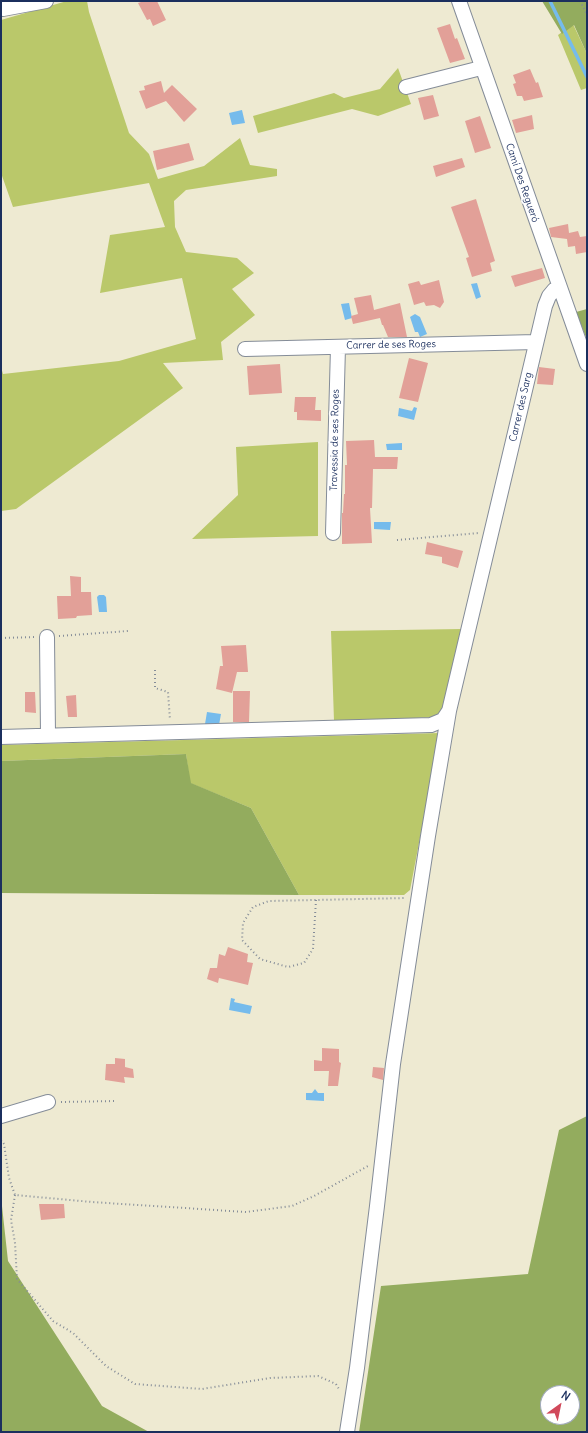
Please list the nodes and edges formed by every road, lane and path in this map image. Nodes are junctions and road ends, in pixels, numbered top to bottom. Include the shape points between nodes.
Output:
1 (46, 1) edge
2 (459, 1) edge
3 (580, 1) edge
4 (1, 8) edge
5 (587, 14) edge
6 (481, 68) junction
7 (406, 86) dead end
8 (559, 288) junction
9 (536, 342) junction
10 (338, 347) junction
11 (245, 349) dead end
12 (587, 364) edge
13 (492, 532) junction
14 (333, 533) dead end
15 (396, 540) dead end
16 (128, 631) dead end
17 (47, 637) junction
18 (1, 638) edge
19 (155, 670) dead end
20 (449, 711) junction
21 (171, 732) junction
22 (48, 735) junction
23 (1, 737) edge
24 (419, 897) junction
25 (316, 900) junction
26 (116, 1101) dead end
27 (48, 1102) joint
28 (1, 1116) edge
29 (1, 1140) edge
30 (383, 1158) junction
31 (15, 1195) junction
32 (342, 1396) dead end
33 (347, 1432) edge

1 - 4 street via 3,10
2 - 6 street, Camí Des Regueró
3 - 5 path
6 - 7 street
6 - 8 street, Camí Des Regueró
8 - 9 street, Carrer des Sarg via 554,290 545,306
8 - 12 street, Camí Des Regueró
9 - 10 street, Carrer de ses Roges
9 - 13 street, Carrer des Sarg
10 - 11 street, Carrer de ses Roges
10 - 14 street, Travessia de ses Roges
13 - 15 path
13 - 20 street, Carrer des Sarg
16 - 17 path
17 - 18 path
17 - 22 street
19 - 21 path via 155,688 168,692
20 - 21 street via 442,720 431,725
20 - 24 street, Carrer des Sarg
21 - 22 street
22 - 23 street
24 - 25 path
24 - 30 street, Carrer des Sarg via 393,1064
25 - 25 path via 269,900 253,907 243,923 242,940 260,959 288,967 304,963 313,949
26 - 27 path
27 - 28 street
29 - 31 path
30 - 31 path via 292,1206 246,1212
30 - 33 street, Carrer des Sarg
31 - 32 path via 11,1220 17,1279 53,1321 73,1333 106,1366 135,1384 202,1389 270,1378 318,1376 336,1384

